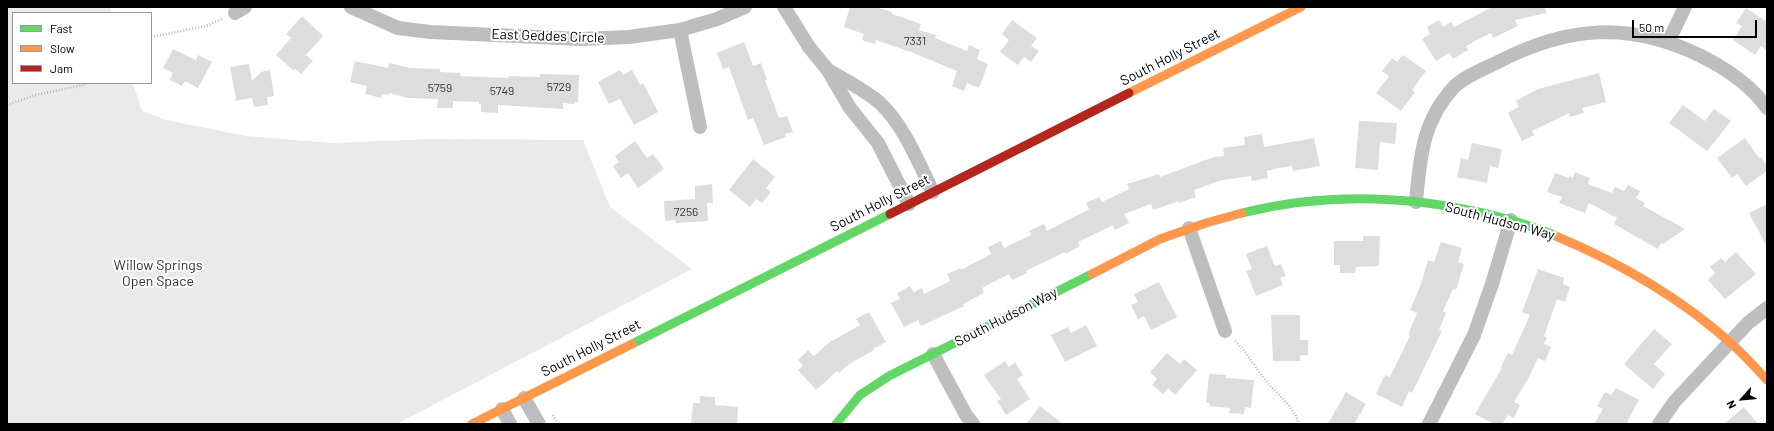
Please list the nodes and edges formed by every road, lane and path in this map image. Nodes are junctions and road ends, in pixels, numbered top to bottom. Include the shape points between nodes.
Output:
1 (351, 7) edge
2 (745, 7) edge
3 (784, 7) edge
4 (1301, 7) edge
5 (1685, 7) edge
6 (240, 10) edge
7 (680, 30) junction
8 (152, 37) edge
9 (1668, 42) junction
10 (827, 69) junction
11 (86, 84) edge
12 (7, 105) edge
13 (1767, 108) edge
14 (700, 127) dead end
15 (933, 192) junction
16 (1416, 202) junction
17 (909, 204) junction
18 (1510, 220) junction
19 (1189, 228) junction
20 (1767, 308) edge
21 (1225, 331) joint
22 (1730, 342) junction
23 (933, 354) junction
24 (1767, 380) edge
25 (524, 398) junction
26 (502, 409) junction
27 (472, 424) edge
28 (510, 424) edge
29 (539, 424) edge
30 (836, 424) edge
31 (973, 424) edge
32 (1296, 424) edge
33 (1429, 424) edge
34 (1659, 424) edge

1 - 7 street, East Geddes Circle via 398,28 430,32 605,38
2 - 7 street, East Geddes Circle
3 - 10 street via 809,47
4 - 15 street, South Holly Street
5 - 9 street
6 - 8 path via 206,26
7 - 14 street
9 - 13 street via 1719,65 1744,84
9 - 16 street via 1622,33 1566,36 1522,50 1463,80 1454,87 1434,114 1424,138
10 - 15 street via 866,93 890,115 909,144
10 - 17 street via 850,108 878,143
11 - 12 path via 35,95
15 - 17 street, South Holly Street
16 - 18 street, South Hudson Way via 1460,208
16 - 19 street, South Hudson Way via 1352,198 1318,200 1233,214
17 - 25 street, South Holly Street
18 - 22 street, South Hudson Way via 1564,237 1638,274 1669,293
18 - 33 street via 1474,335
19 - 21 street
19 - 23 street, South Hudson Way via 1141,248
20 - 22 street
21 - 32 path via 1246,352 1265,380 1293,409 1298,420
22 - 24 street, South Hudson Way
22 - 34 street via 1675,402
23 - 30 street, South Hudson Way via 889,376 860,395
23 - 31 street
25 - 26 street, South Holly Street
25 - 29 street
26 - 27 street, South Holly Street
26 - 28 street

